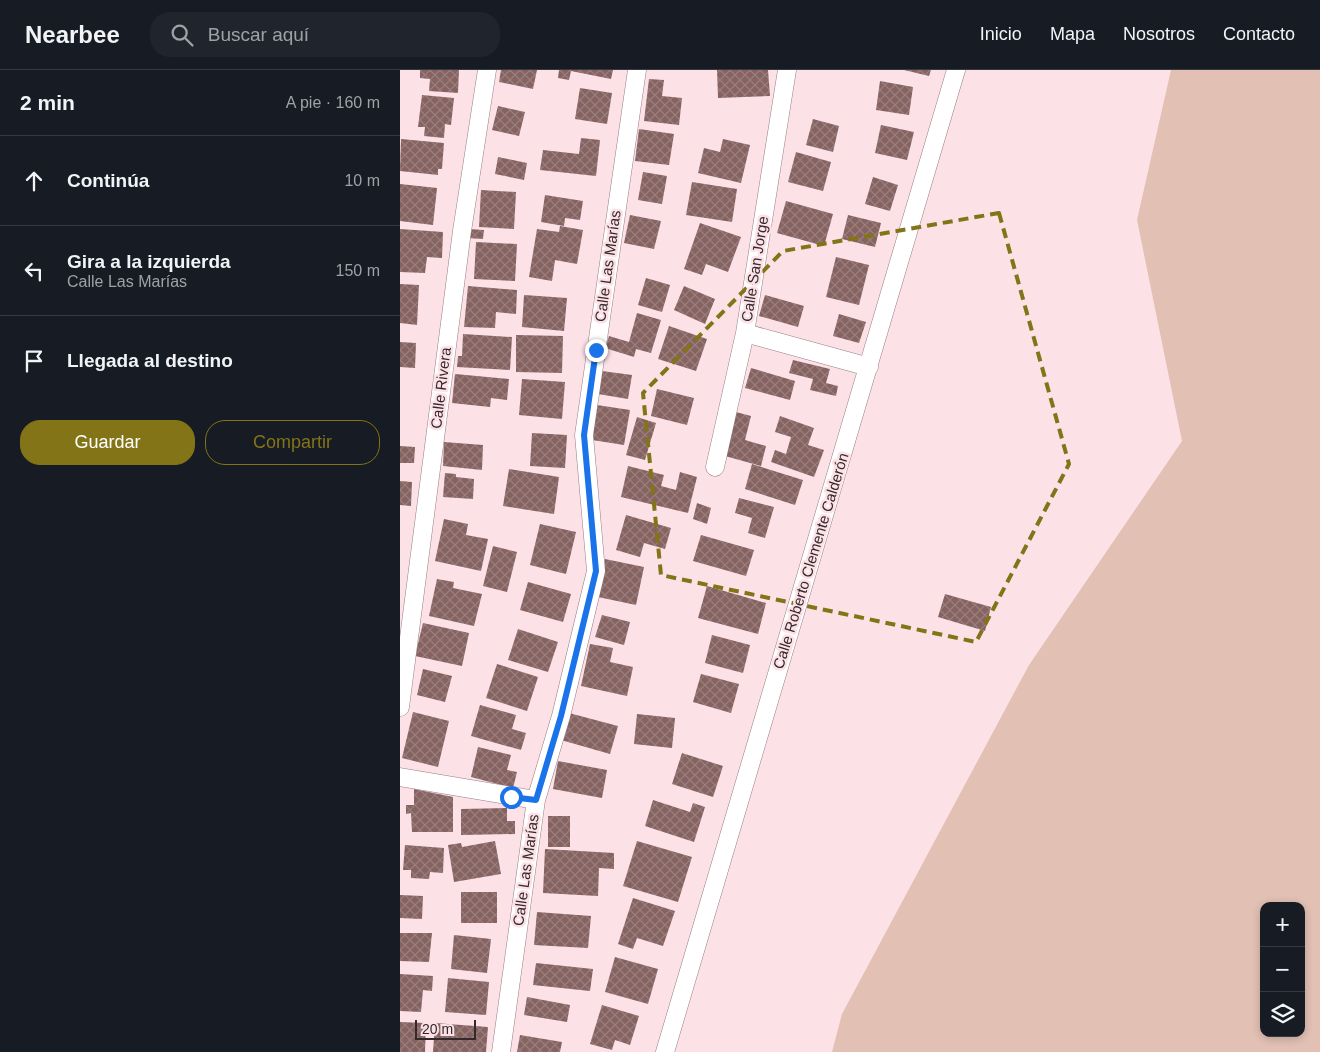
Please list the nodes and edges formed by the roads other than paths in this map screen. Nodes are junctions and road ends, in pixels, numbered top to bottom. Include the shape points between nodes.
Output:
1 (487, 70) edge
2 (637, 70) edge
3 (787, 70) edge
4 (956, 70) edge
5 (745, 333) junction
6 (869, 368) junction
7 (715, 467) dead end
8 (400, 707) edge
9 (400, 777) edge
10 (536, 800) junction
11 (501, 1052) edge
12 (666, 1052) edge

1 - 8 street, Calle Rivera via 462,231
2 - 10 street, Calle Las Marías via 584,435 596,571 561,716
3 - 5 street, Calle San Jorge
4 - 6 street, Calle Roberto Clemente Calderón
5 - 6 street
5 - 7 street, Calle San Jorge
6 - 12 street, Calle Roberto Clemente Calderón
9 - 10 street
10 - 11 street, Calle Las Marías

